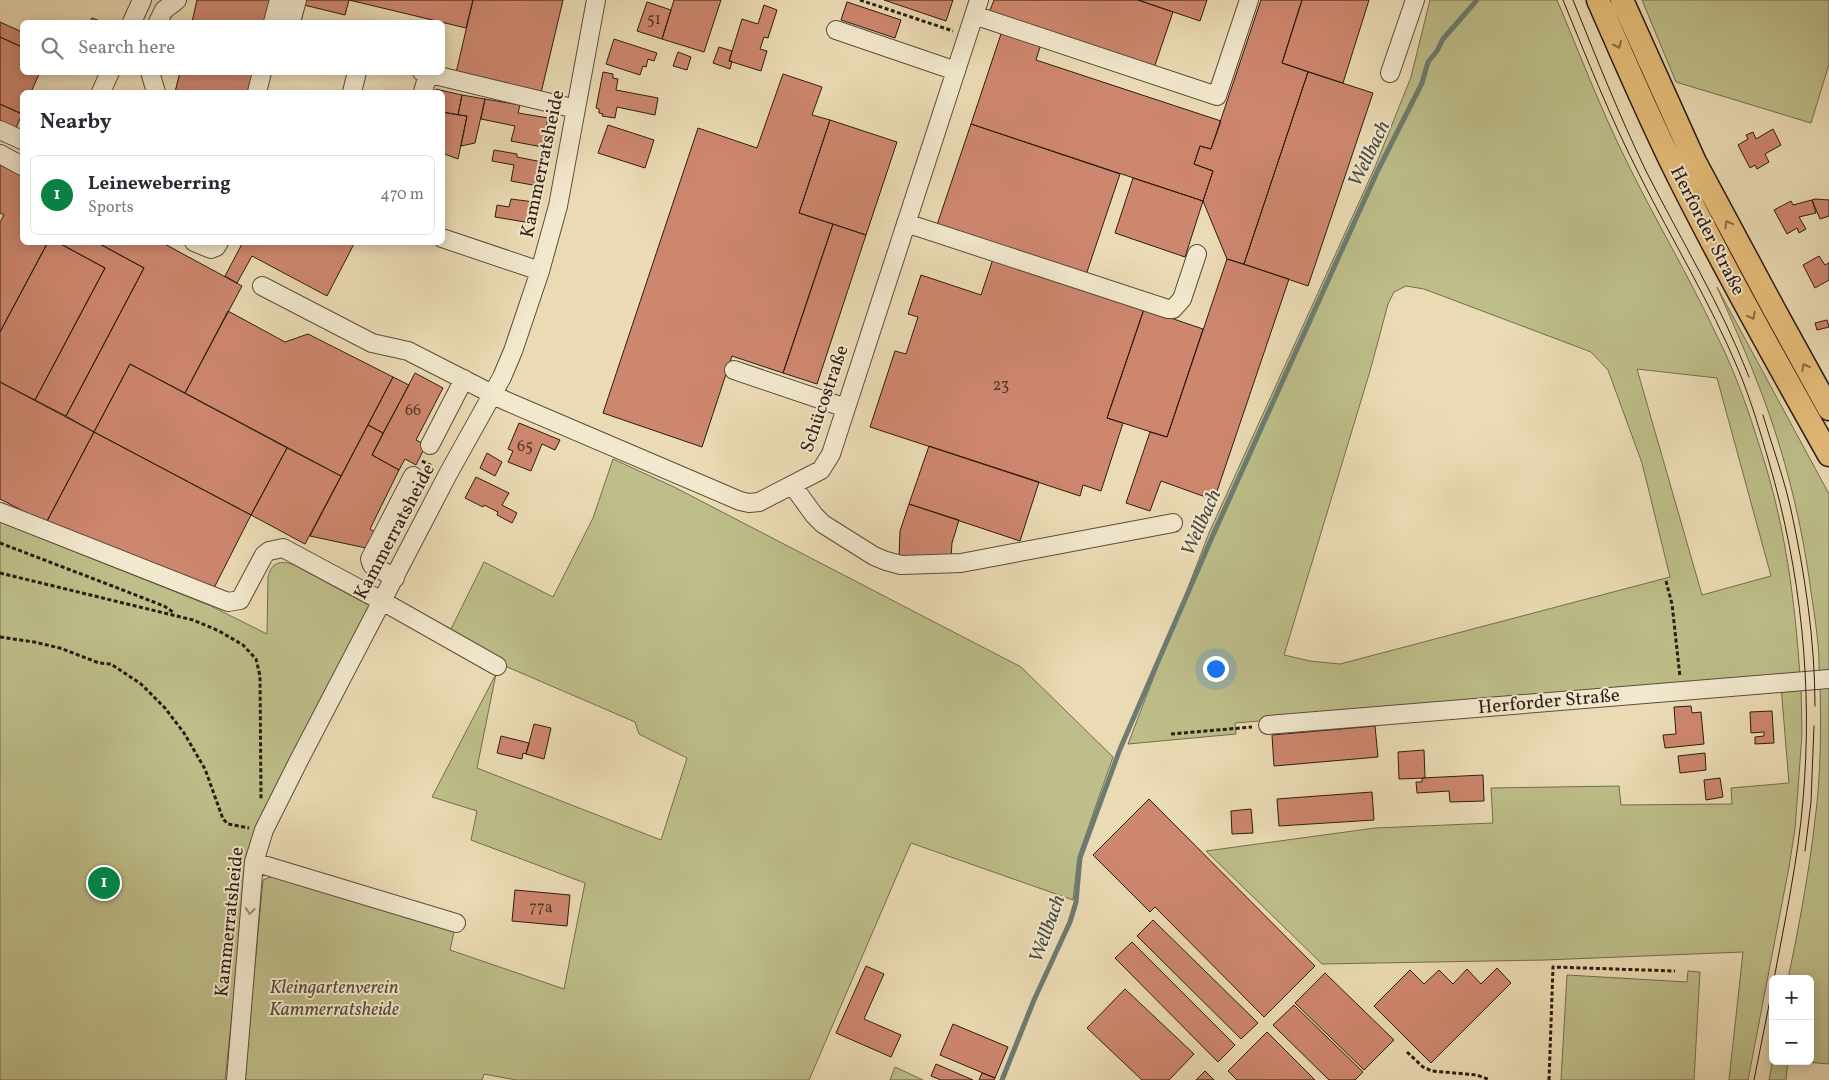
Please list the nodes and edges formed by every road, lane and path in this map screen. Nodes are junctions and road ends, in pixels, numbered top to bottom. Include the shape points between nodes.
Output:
1 (142, 0) edge
2 (178, 0) edge
3 (279, 0) edge
4 (297, 0) edge
5 (596, 0) edge
6 (860, 0) edge
7 (1249, 0) edge
8 (1415, 0) edge
9 (1598, 0) edge
10 (1622, 0) edge
11 (977, 7) edge
12 (133, 20) edge
13 (159, 20) edge
14 (274, 20) edge
15 (292, 20) edge
16 (836, 30) dead end
17 (968, 36) junction
18 (956, 71) junction
19 (1390, 73) dead end
20 (109, 75) edge
21 (151, 75) edge
22 (261, 75) edge
23 (356, 75) edge
24 (425, 75) edge
25 (433, 75) edge
26 (102, 90) edge
27 (155, 90) edge
28 (258, 90) edge
29 (352, 90) edge
30 (423, 90) edge
31 (576, 109) junction
32 (0, 130) edge
33 (20, 139) edge
34 (0, 154) edge
35 (20, 165) edge
36 (906, 223) junction
37 (445, 239) edge
38 (200, 245) edge
39 (217, 245) edge
40 (1197, 254) dead end
41 (540, 271) junction
42 (262, 286) dead end
43 (734, 370) dead end
44 (464, 379) junction
45 (492, 394) junction
46 (846, 408) junction
47 (1829, 409) edge
48 (430, 444) dead end
49 (1829, 455) edge
50 (413, 476) dead end
51 (793, 486) junction
52 (0, 512) edge
53 (1173, 523) dead end
54 (0, 543) edge
55 (0, 573) edge
56 (395, 578) junction
57 (1666, 581) dead end
58 (382, 602) junction
59 (177, 615) junction
60 (0, 637) edge
61 (497, 666) dead end
62 (1829, 678) edge
63 (1682, 690) junction
64 (1268, 725) joint
65 (1171, 734) dead end
66 (264, 830) junction
67 (254, 862) junction
68 (456, 922) dead end
69 (1675, 971) dead end
70 (1407, 1052) dead end
71 (236, 1080) edge
72 (1490, 1080) edge
73 (1549, 1080) edge

1 - 12 street
2 - 13 street via 164,10
3 - 14 street
4 - 15 street
5 - 31 street, Kammerratsheide
6 - 17 path
7 - 11 street via 1217,96
8 - 19 street
9 -> 49 main road, Herforder Straße via 1678,176
47 -> 10 main road, Herforder Straße via 1695,162
11 - 17 street, Schücostraße
16 - 18 street
17 - 18 street, Schücostraße
18 - 36 street, Schücostraße
20 - 26 street
21 - 27 street
22 - 28 street
23 - 29 street
24 - 30 street
25 - 31 street
31 - 41 street, Kammerratsheide via 563,184
32 - 33 street
34 - 35 street
36 - 40 street via 1168,309 1173,309 1182,299
36 - 46 street, Schücostraße
37 - 41 street
38 - 39 street via 211,250
41 - 45 street, Kammerratsheide via 513,351
42 - 44 street, Schücostraße via 364,340 408,350
43 - 46 street
44 - 45 street, Schücostraße
44 - 48 street
45 - 51 street, Schücostraße via 749,503 759,502
45 - 56 street, Kammerratsheide
46 - 51 street, Schücostraße via 827,462 821,470
50 - 56 street via 370,559 372,565
51 - 53 street via 823,524 874,556 901,565 961,563
52 - 58 street via 228,602 240,600 269,551 283,548
54 - 59 path via 164,606
55 - 59 path
56 - 58 street, Kammerratsheide
57 - 63 path via 1672,604
58 - 61 street
58 - 66 street, Kammerratsheide
59 - 66 path via 219,631 242,645 256,659 260,676
60 - 66 path via 60,648 111,664 141,684 184,733 205,769 223,819 228,824
62 - 63 street, Herforder Straße
63 - 64 street, Herforder Straße
64 - 65 path
66 - 67 street, Kammerratsheide
67 - 68 street
67 -> 71 street, Kammerratsheide
69 - 73 path via 1554,967
70 - 72 path via 1432,1071 1477,1075

